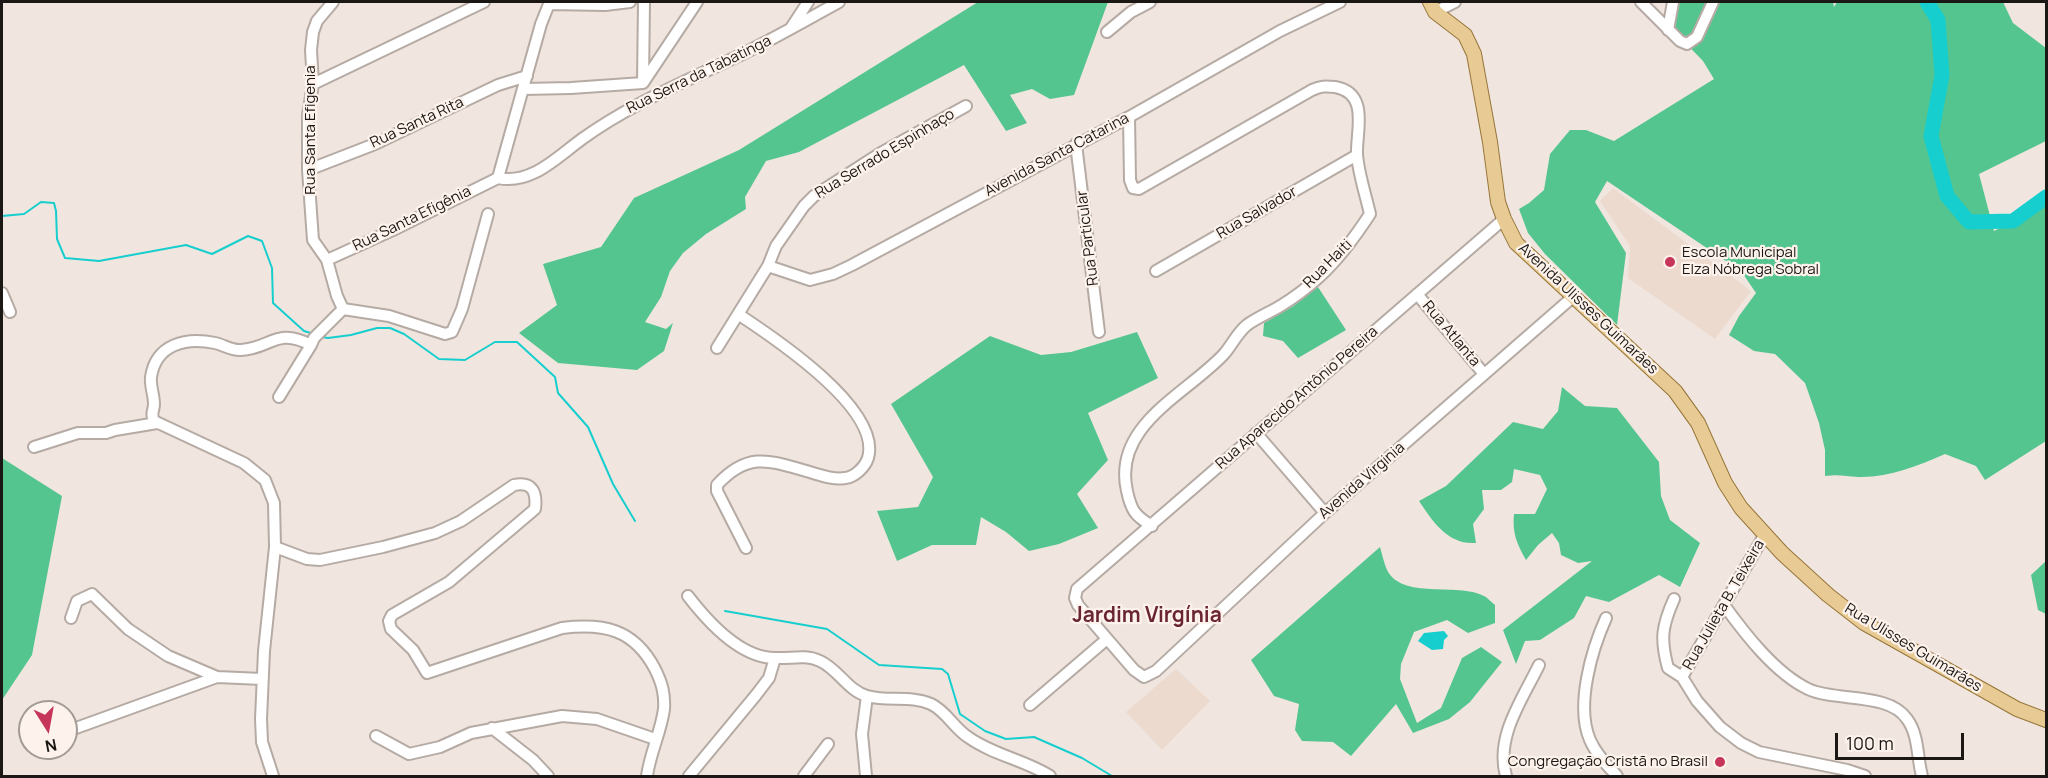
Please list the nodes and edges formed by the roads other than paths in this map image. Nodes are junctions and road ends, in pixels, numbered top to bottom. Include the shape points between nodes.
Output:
1 (333, 2) edge
2 (484, 2) edge
3 (630, 2) edge
4 (644, 2) edge
5 (697, 2) edge
6 (808, 2) edge
7 (839, 2) edge
8 (1150, 2) edge
9 (1340, 2) edge
10 (1455, 2) edge
11 (1641, 2) edge
12 (1672, 2) edge
13 (1713, 2) edge
14 (1432, 7) edge
15 (791, 29) junction
16 (1668, 30) junction
17 (1107, 32) dead end
18 (526, 76) junction
19 (643, 83) junction
20 (313, 84) junction
21 (523, 89) junction
22 (646, 99) junction
23 (966, 106) dead end
24 (1129, 117) junction
25 (1076, 144) junction
26 (1357, 155) junction
27 (308, 170) junction
28 (498, 178) junction
29 (488, 214) dead end
30 (1504, 219) junction
31 (327, 260) junction
32 (768, 266) junction
33 (1156, 271) dead end
34 (2, 293) edge
35 (1417, 294) junction
36 (1574, 296) junction
37 (343, 309) junction
38 (10, 312) dead end
39 (738, 314) junction
40 (1099, 332) dead end
41 (312, 342) junction
42 (717, 348) dead end
43 (1484, 374) junction
44 (279, 397) dead end
45 (157, 423) junction
46 (1256, 433) junction
47 (34, 447) dead end
48 (1325, 513) junction
49 (1152, 526) junction
50 (1766, 534) junction
51 (275, 547) junction
52 (746, 548) dead end
53 (688, 596) dead end
54 (1674, 599) dead end
55 (1724, 605) junction
56 (71, 618) dead end
57 (1606, 618) dead end
58 (1107, 639) junction
59 (775, 658) junction
60 (1539, 665) dead end
61 (217, 677) junction
62 (1682, 677) junction
63 (262, 679) junction
64 (867, 696) junction
65 (1030, 705) dead end
66 (2046, 720) edge
67 (78, 727) edge
68 (492, 728) junction
69 (376, 736) dead end
70 (656, 739) junction
71 (828, 744) dead end
72 (1847, 770) junction
73 (273, 777) edge
74 (548, 777) edge
75 (647, 777) edge
76 (689, 777) edge
77 (804, 777) edge
78 (866, 777) edge
79 (1050, 777) edge
80 (1506, 777) edge
81 (1617, 777) edge
82 (1836, 777) edge
83 (1865, 777) edge
84 (1922, 777) edge

1 - 20 street, Rua Santa Efigenia via 317,21 314,32
2 - 20 street
3 - 18 street via 549,4
4 - 19 street
5 - 19 street
6 - 15 street
7 - 15 street, Rua Serra da Tabatinga
8 - 17 street
9 - 24 street, Avenida Santa Catarina via 1280,31
10 - 14 street
11 - 16 street
12 - 16 street
13 - 16 street via 1691,43 1684,44
14 - 30 main road, Avenida Ulisses Guimarães via 1465,35 1474,54
15 - 22 street, Rua Serra da Tabatinga
18 - 21 street
18 - 27 street, Rua Santa Rita
19 - 21 street
19 - 22 street
20 - 27 street, Rua Santa Efigenia via 308,115
21 - 28 street
22 - 28 street, Rua Serra da Tabatinga via 594,130 531,176 516,180
23 - 32 street, Rua Serrado Espinhaço via 814,196 776,246
24 - 25 street, Avenida Santa Catarina
24 - 26 street, Rua Haiti via 1130,180 1134,189 1143,188 1321,86 1340,88 1354,100 1360,118
25 - 32 street, Avenida Santa Catarina via 833,274 810,280
25 - 40 street, Rua Particular
26 - 33 street, Rua Salvador
26 - 49 street, Rua Haiti via 1370,214 1352,243 1307,287 1246,326 1224,354 1141,427 1124,476 1133,511
27 - 31 street, Rua Santa Efigenia via 313,240
28 - 31 street, Rua Santa Efigênia
29 - 37 street via 452,332 445,334 389,316
30 - 35 street, Rua Aparecido Antônio Pereira
30 - 36 main road, Avenida Ulisses Guimarães via 1516,243
31 - 37 street, Rua Santa Efigenia
32 - 39 street, Rua Serrado Espinhaço
34 - 38 street
35 - 43 street, Rua Atlanta
35 - 46 street, Rua Aparecido Antônio Pereira
36 - 43 street, Avenida Virginia
36 - 50 main road, Avenida Ulisses Guimarães via 1676,391 1698,423 1734,499
37 - 41 street
39 - 42 street, Rua Serrado Espinhaço
39 - 52 street via 832,386 857,417 870,449 866,464 855,475 843,478 758,460 730,472 717,485 717,491
41 - 44 street
41 - 45 street via 286,337 238,351 202,341 170,346 158,356 152,370 152,416
43 - 48 street, Avenida Virginia
45 - 47 street via 106,433 78,433
45 - 51 street via 244,463 265,480 274,503
46 - 48 street
46 - 49 street, Rua Aparecido Antônio Pereira
48 - 58 street, Avenida Virginia via 1156,671 1141,676
49 - 58 street, Rua Aparecido Antônio Pereira via 1077,589 1078,605
50 - 55 street, Rua Julieta B. Teixeira
50 - 66 main road, Rua Ulisses Guimarães via 1828,595 1864,622 2017,709
51 - 63 street
51 - 70 street via 320,560 382,547 461,521 514,485 523,483 531,487 536,509 449,582 392,615 391,629 413,650 427,673 562,628 608,629 632,638 650,660 664,691 663,716
53 - 59 street via 736,644 755,655
54 - 62 street via 1664,623 1664,651 1668,668
55 - 62 street, Rua Julieta B. Teixeira
55 - 84 street via 1762,651 1800,685 1829,695 1890,705 1900,711 1914,734
56 - 61 street via 77,601 92,594 128,629 168,656
57 - 81 street via 1595,643 1585,712 1588,737
58 - 65 street
59 - 64 street via 803,656 823,662
59 - 76 street via 769,678
60 - 80 street via 1509,725 1503,752
61 - 63 street
61 - 67 street
62 - 72 street via 1720,727 1741,743 1768,755
63 - 73 street via 262,742
64 - 78 street via 862,734
64 - 79 street via 930,704 986,748
68 - 69 street via 410,754
68 - 70 street via 574,716 597,719
68 - 74 street
70 - 75 street
71 - 77 street
72 - 82 street
72 - 83 street

